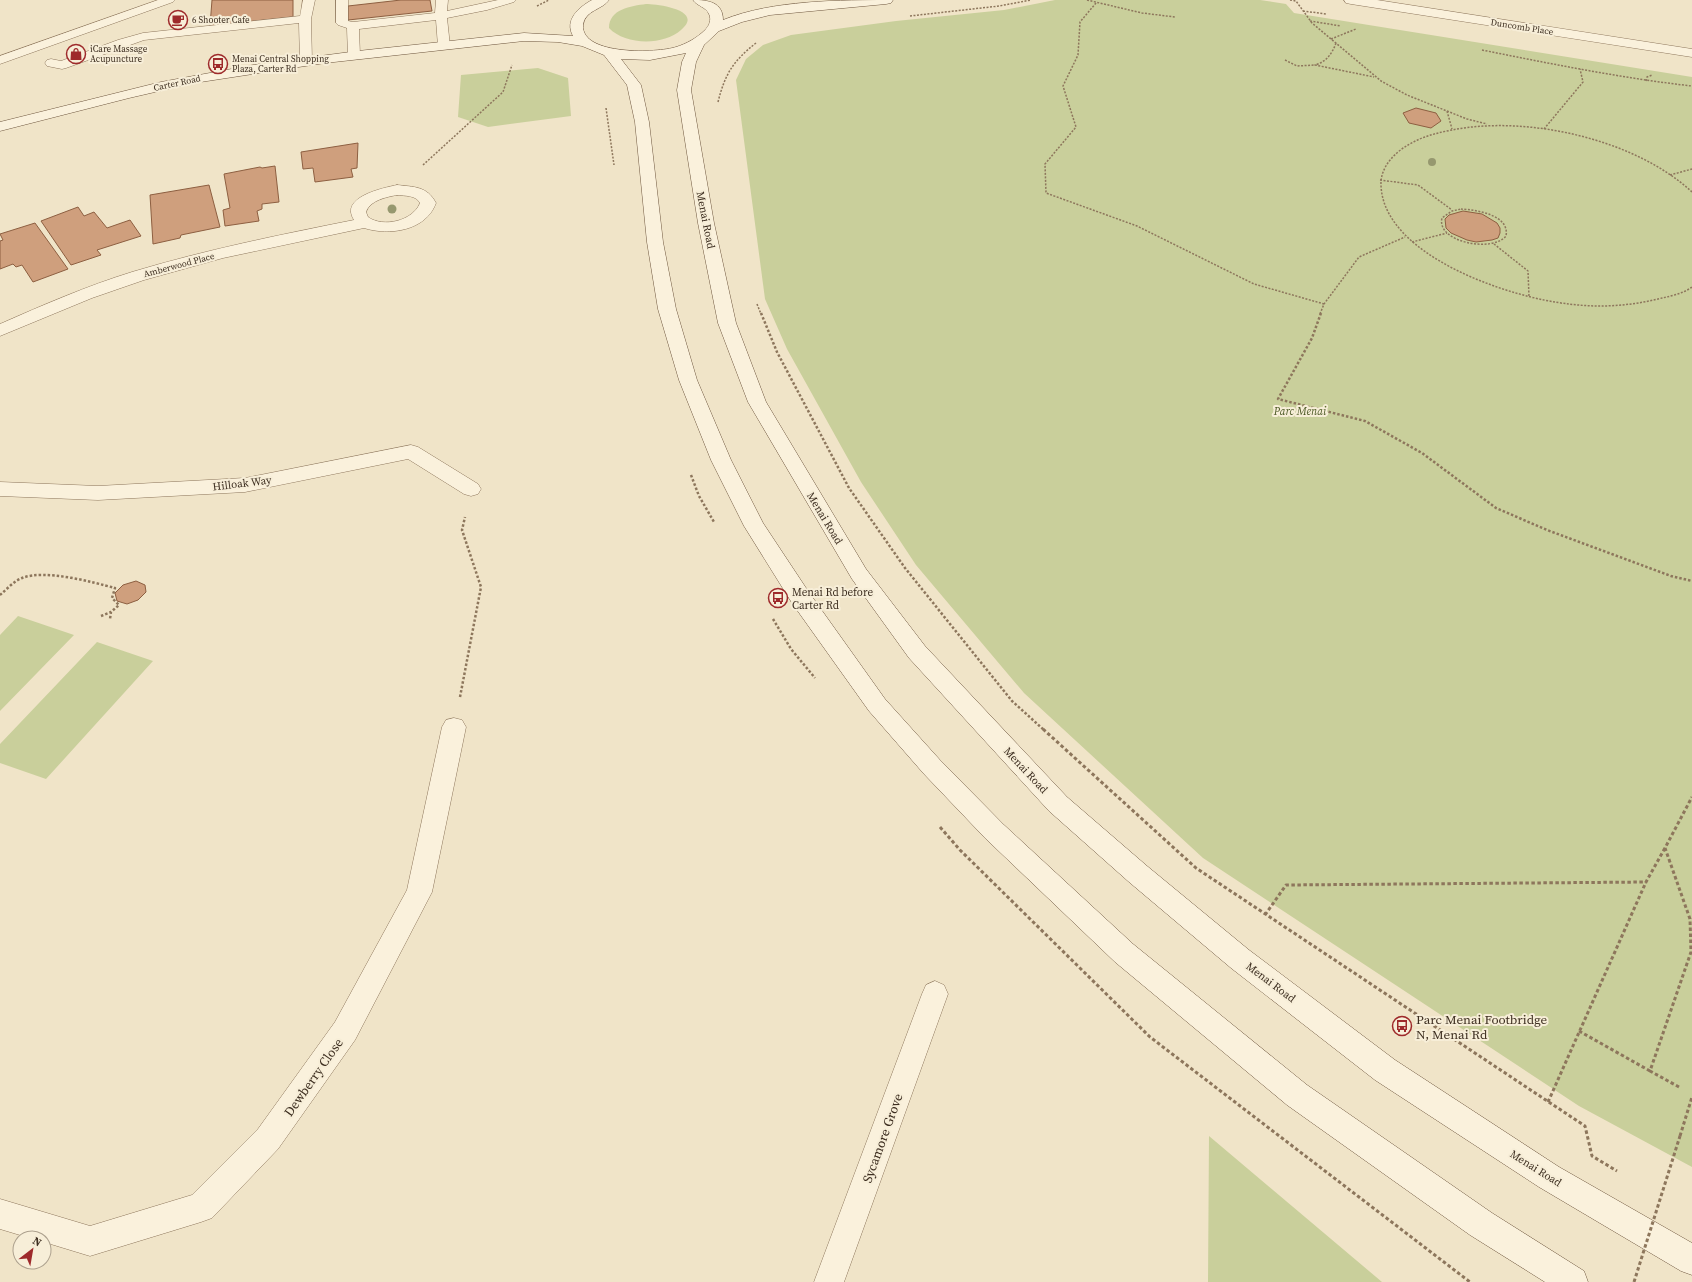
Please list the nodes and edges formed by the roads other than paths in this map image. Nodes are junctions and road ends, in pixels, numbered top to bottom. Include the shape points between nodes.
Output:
1 (169, 0) edge
2 (312, 0) edge
3 (342, 0) edge
4 (442, 0) edge
5 (510, 0) edge
6 (602, 0) edge
7 (886, 0) edge
8 (1351, 0) edge
9 (703, 1) edge
10 (849, 2) edge
11 (770, 11) junction
12 (441, 16) junction
13 (579, 16) junction
14 (305, 19) junction
15 (353, 26) junction
16 (707, 36) junction
17 (524, 37) junction
18 (586, 42) junction
19 (444, 46) junction
20 (610, 53) junction
21 (1692, 53) edge
22 (354, 56) junction
23 (0, 60) edge
24 (306, 62) junction
25 (51, 63) dead end
26 (0, 127) edge
27 (365, 223) junction
28 (0, 331) edge
29 (471, 489) road end
30 (0, 490) edge
31 (454, 727) road end
32 (936, 994) dead end
33 (0, 1214) edge
34 (1692, 1260) edge
35 (829, 1282) edge
36 (1573, 1282) edge

1 - 23 lane
2 - 14 lane
3 - 15 lane via 342,22
4 - 12 lane
5 - 12 lane
6 - 13 main road, Carter Road via 589,6
7 - 10 main road
8 - 21 main road, Duncomb Place
9 - 11 main road via 729,7
9 - 16 main road via 714,10 717,19
10 - 11 main road
11 - 16 main road via 737,18
12 - 15 lane
12 - 19 lane
13 - 17 main road, Carter Road
13 - 18 main road via 576,25 578,34
14 - 24 lane
14 - 25 lane via 142,37 62,65
15 - 22 lane
16 - 20 main road via 679,51 632,56
16 - 34 main road, Menai Road via 689,62 684,90 706,223 727,323 757,402 859,574 917,652 1058,804 1240,959 1385,1070 1549,1177
17 - 18 main road, Carter Road
17 - 19 main road, Carter Road
18 - 20 main road
19 - 22 main road, Carter Road
20 - 36 main road via 634,85 642,122 655,242 667,309 697,402 721,460 754,526 800,597 877,705 994,831 1124,953 1297,1095 1481,1224
22 - 24 main road, Carter Road
24 - 26 main road, Carter Road via 199,78 116,96
27 - 27 main road, Amberwood Place via 360,218 359,211 362,205 376,195 397,190 416,192 427,201 428,207 424,213 408,224 396,227
27 - 28 main road, Amberwood Place via 273,242 161,270 101,289
29 - 30 main road, Hilloak Way via 411,452 245,485 98,493
31 - 33 main road, Dewberry Close via 419,892 345,1031 268,1139 201,1207 90,1241
32 - 35 main road, Sycamore Grove

